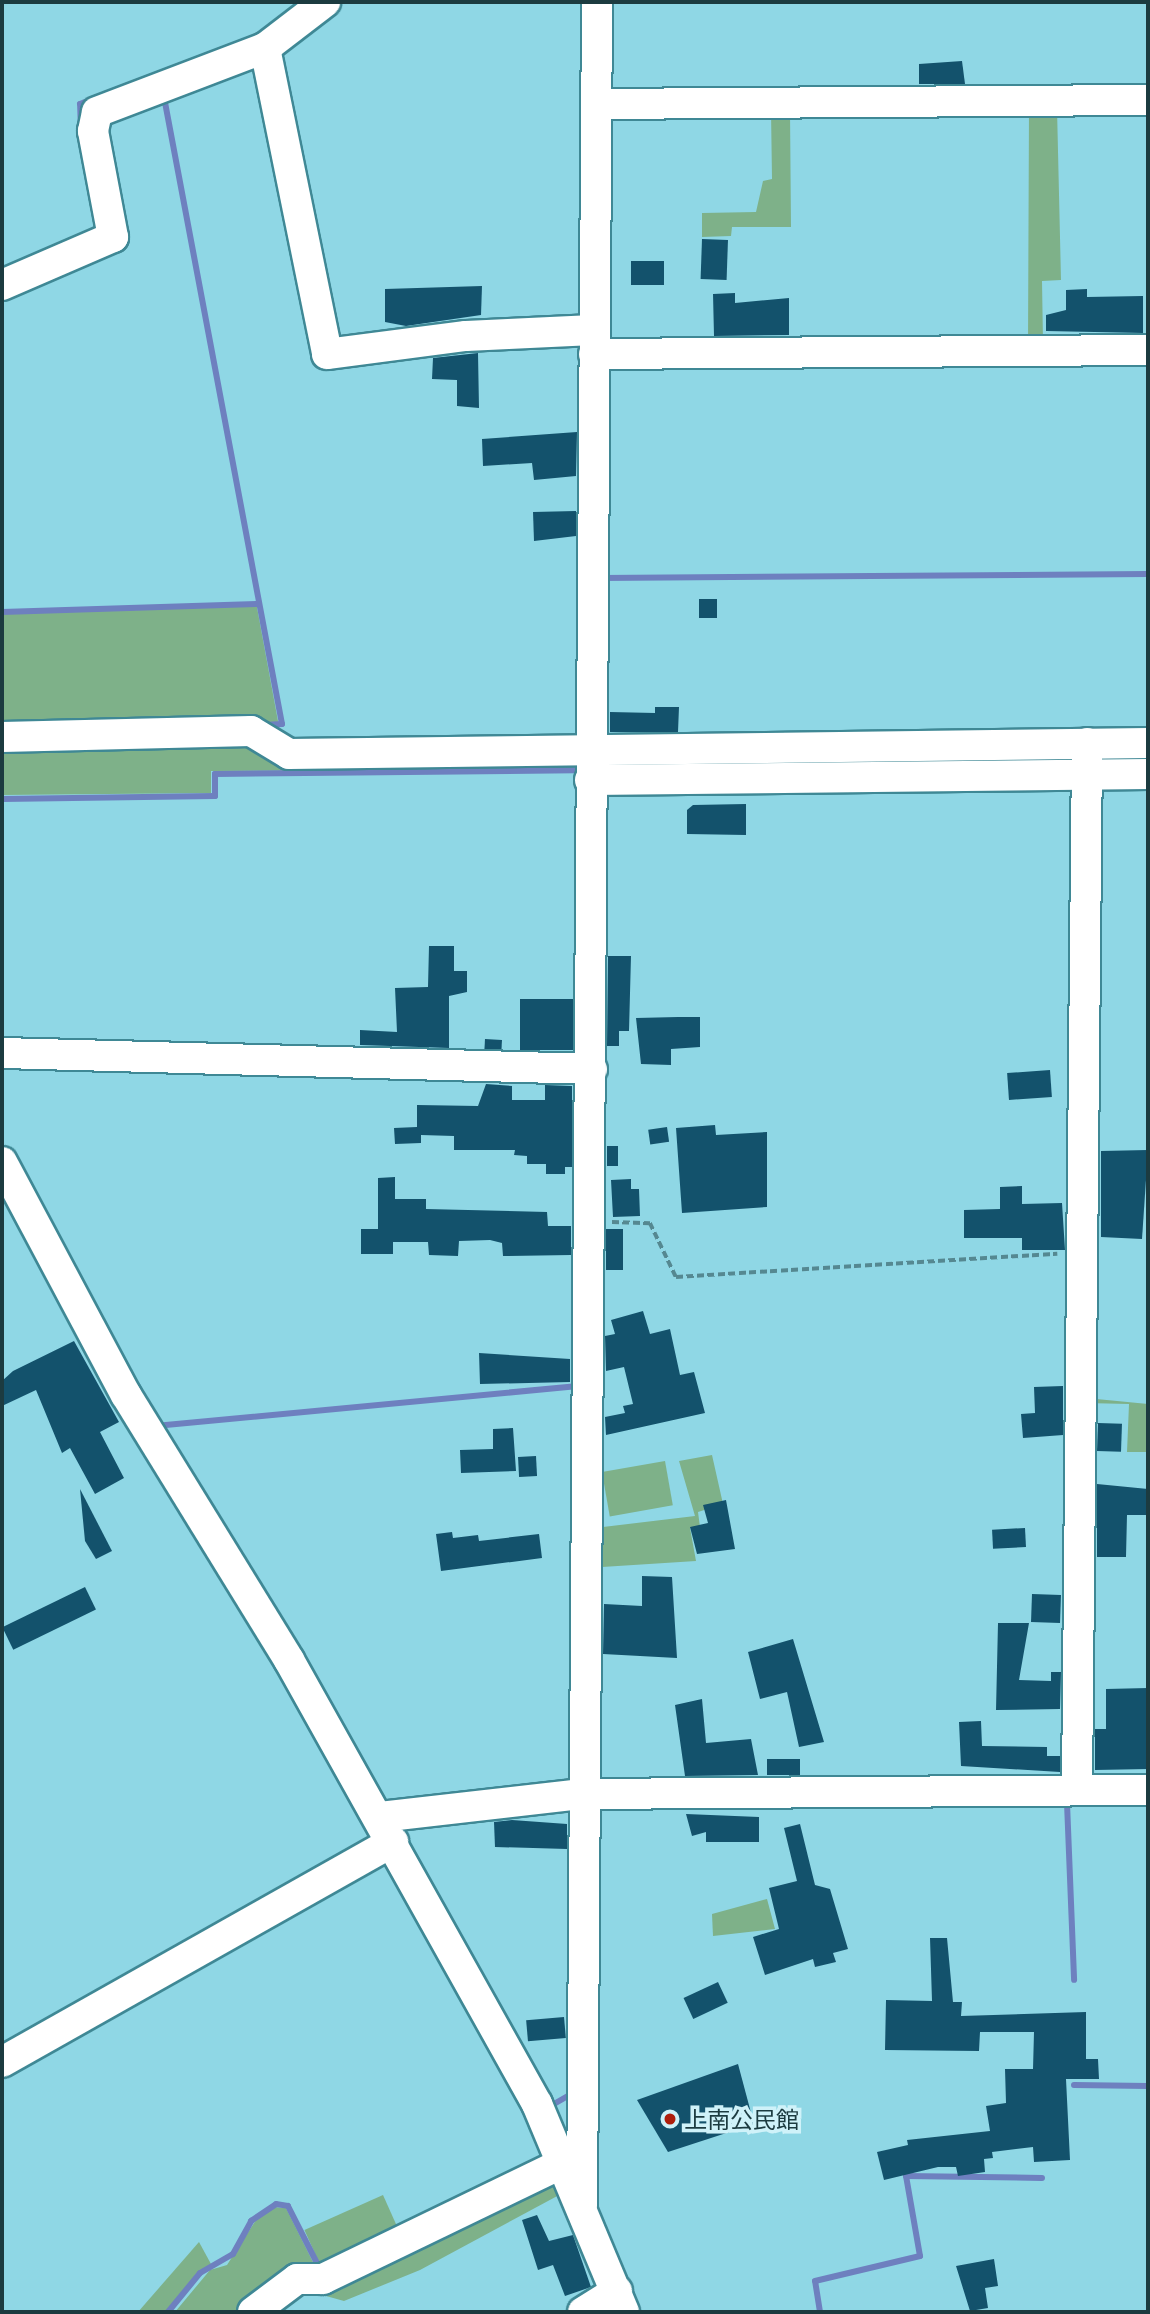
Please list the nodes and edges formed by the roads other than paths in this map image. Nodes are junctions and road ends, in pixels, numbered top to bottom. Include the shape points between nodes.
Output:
1 (325, 2) edge
2 (597, 2) edge
3 (265, 48) junction
4 (1148, 100) edge
5 (602, 104) junction
6 (2, 285) edge
7 (598, 348) junction
8 (1148, 350) edge
9 (2, 737) edge
10 (1148, 743) edge
11 (1085, 761) junction
12 (597, 766) junction
13 (1148, 774) edge
14 (2, 1054) edge
15 (592, 1069) junction
16 (2, 1162) edge
17 (1077, 1789) junction
18 (1148, 1790) edge
19 (593, 1793) junction
20 (386, 1838) junction
21 (2, 2062) edge
22 (557, 2166) junction
23 (582, 2207) junction
24 (621, 2302) edge
25 (253, 2312) edge
26 (583, 2312) edge

1 - 3 street
2 - 5 street
3 - 6 street via 97,112 93,131 113,237
3 - 7 street via 327,354 466,336
4 - 5 street
5 - 7 street
7 - 8 street
7 - 12 street
9 - 12 street via 251,730 289,754
10 - 11 street
11 - 12 street
11 - 13 street
11 - 17 street
12 - 15 street
14 - 15 street
15 - 19 street
16 - 20 street via 127,1395
17 - 18 street
17 - 19 street
19 - 20 street
19 - 23 street
20 - 21 street
20 - 22 street
22 - 23 street
22 - 25 street via 323,2279 297,2279
23 - 24 street
24 - 26 street

